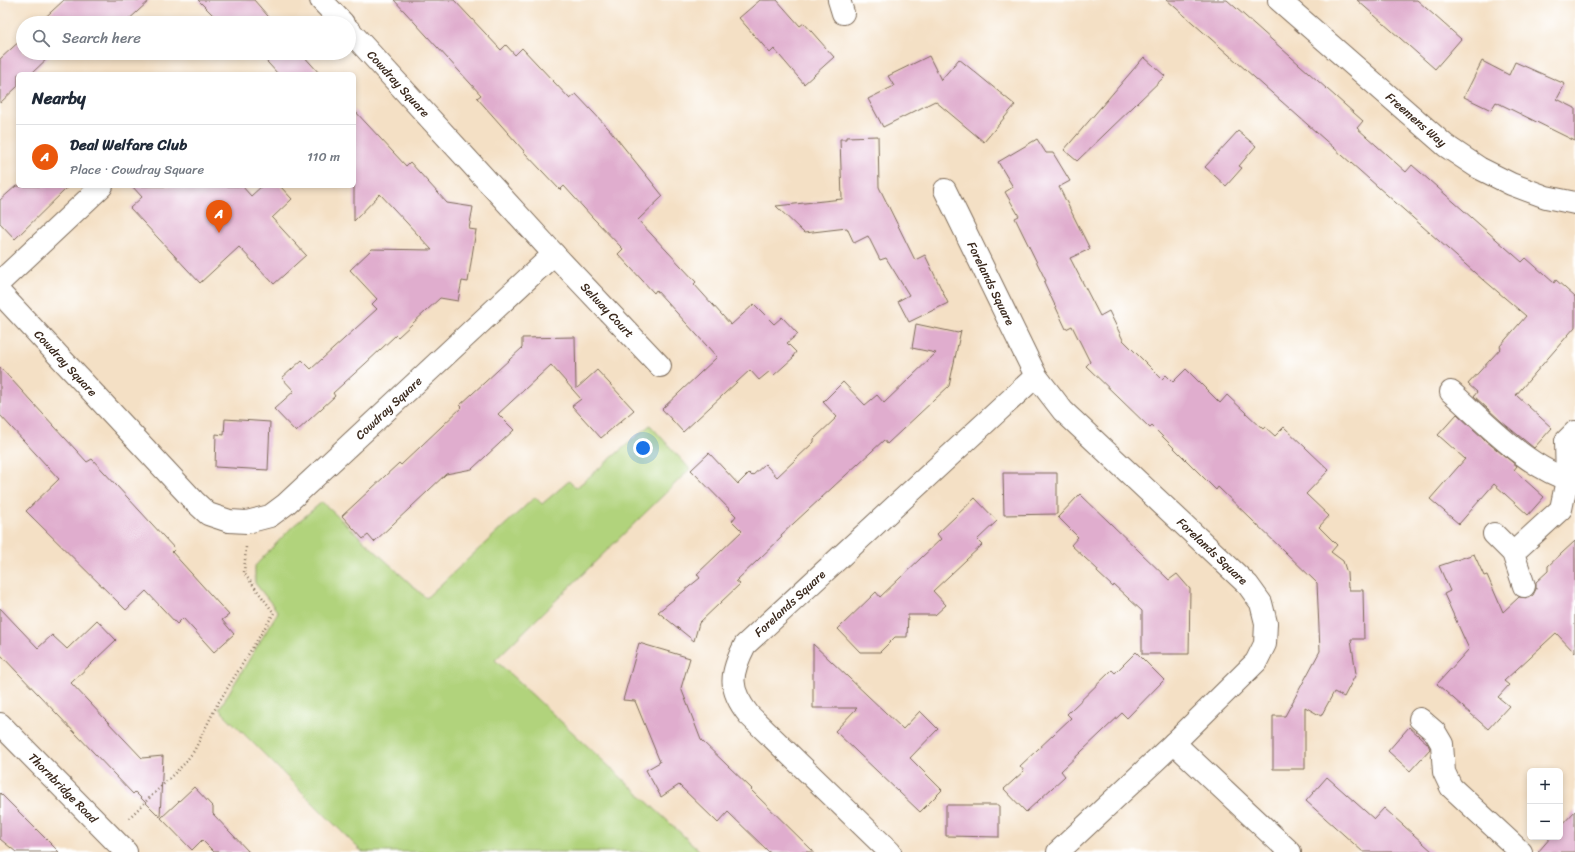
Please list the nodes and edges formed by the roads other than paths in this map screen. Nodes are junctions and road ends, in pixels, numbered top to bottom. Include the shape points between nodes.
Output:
1 (322, 0) edge
2 (1279, 0) edge
3 (336, 16) edge
4 (356, 38) edge
5 (100, 188) edge
6 (945, 190) dead end
7 (1575, 203) edge
8 (554, 254) junction
9 (0, 282) edge
10 (0, 293) edge
11 (660, 366) dead end
12 (1036, 376) junction
13 (1451, 392) dead end
14 (1575, 432) edge
15 (1571, 481) edge
16 (1494, 534) dead end
17 (1513, 552) junction
18 (1524, 586) dead end
19 (1420, 719) dead end
20 (0, 724) edge
21 (1174, 743) junction
22 (126, 852) edge
23 (890, 852) edge
24 (1058, 852) edge
25 (1290, 852) edge
26 (1521, 852) edge

1 - 3 street
2 - 7 street, Freemens Way via 1446,146 1479,168 1511,184 1546,197
4 - 8 street, Cowdray Square
5 - 9 street
6 - 12 street, Forelands Square
8 - 10 street, Cowdray Square via 286,504 270,516 247,522 228,521 208,514
8 - 11 street, Selway Court
12 - 21 street, Forelands Square via 1063,411 1248,586 1261,603 1266,623 1265,644 1256,662
12 - 23 street, Forelands Square via 745,646 736,664 733,681 738,701 749,715
13 - 15 street via 1528,460
14 - 15 street via 1566,441
15 - 17 street via 1561,509
16 - 17 street
17 - 18 street
19 - 26 street via 1435,732 1442,744 1444,772 1451,787
20 - 22 street, Thornbridge Road
21 - 24 street, Forelands Square
21 - 25 street

